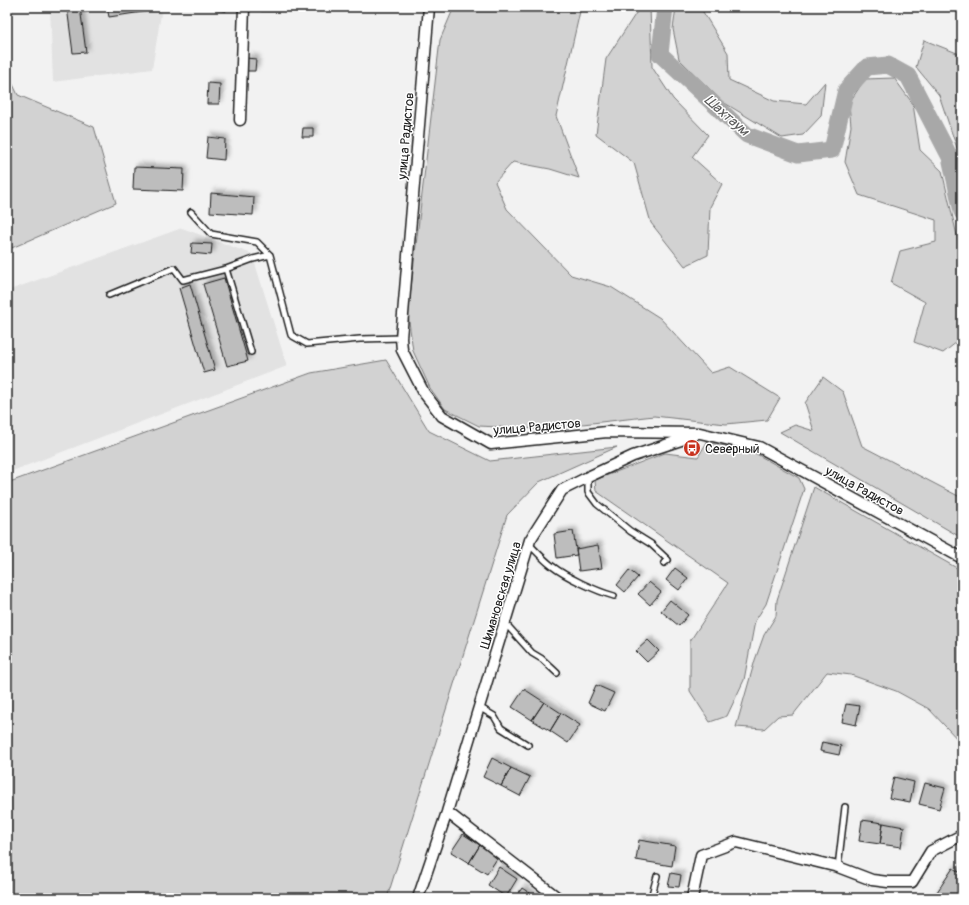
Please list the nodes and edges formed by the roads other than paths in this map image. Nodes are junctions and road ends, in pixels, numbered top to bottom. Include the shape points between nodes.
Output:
1 (244, 7) edge
2 (429, 7) edge
3 (240, 120) dead end
4 (191, 212) dead end
5 (270, 256) junction
6 (226, 269) junction
7 (109, 295) dead end
8 (401, 338) junction
9 (251, 352) dead end
10 (700, 433) junction
11 (588, 477) junction
12 (529, 544) junction
13 (962, 558) edge
14 (664, 563) dead end
15 (614, 596) dead end
16 (505, 623) junction
17 (557, 673) dead end
18 (479, 706) junction
19 (528, 745) dead end
20 (845, 807) dead end
21 (447, 812) junction
22 (962, 835) edge
23 (838, 867) junction
24 (657, 876) dead end
25 (418, 898) edge
26 (558, 898) edge
27 (651, 898) edge
28 (692, 898) edge

1 - 3 street
2 - 8 street, улица Радистов
4 - 5 lane via 211,234 257,242
5 - 6 lane
5 - 8 lane via 291,334 307,344 360,338
6 - 7 lane via 183,280 174,268
6 - 9 lane
8 - 10 street, улица Радистов via 402,350 424,393 442,416 491,444 607,432
10 - 11 street, Шимановская улица via 633,456
10 - 13 street, улица Радистов via 759,446
11 - 12 street, Шимановская улица via 562,490
11 - 14 lane via 588,492 597,504 630,531 651,544 668,560
12 - 15 lane via 560,572
12 - 16 street, Шимановская улица
16 - 17 lane via 532,653
16 - 18 street, Шимановская улица
18 - 19 lane via 494,716 501,728
18 - 21 street, Шимановская улица
20 - 23 lane
21 - 25 street, Шимановская улица
21 - 26 street
22 - 23 street via 932,852 912,882 872,880
23 - 28 street via 736,842 701,855
24 - 27 lane

